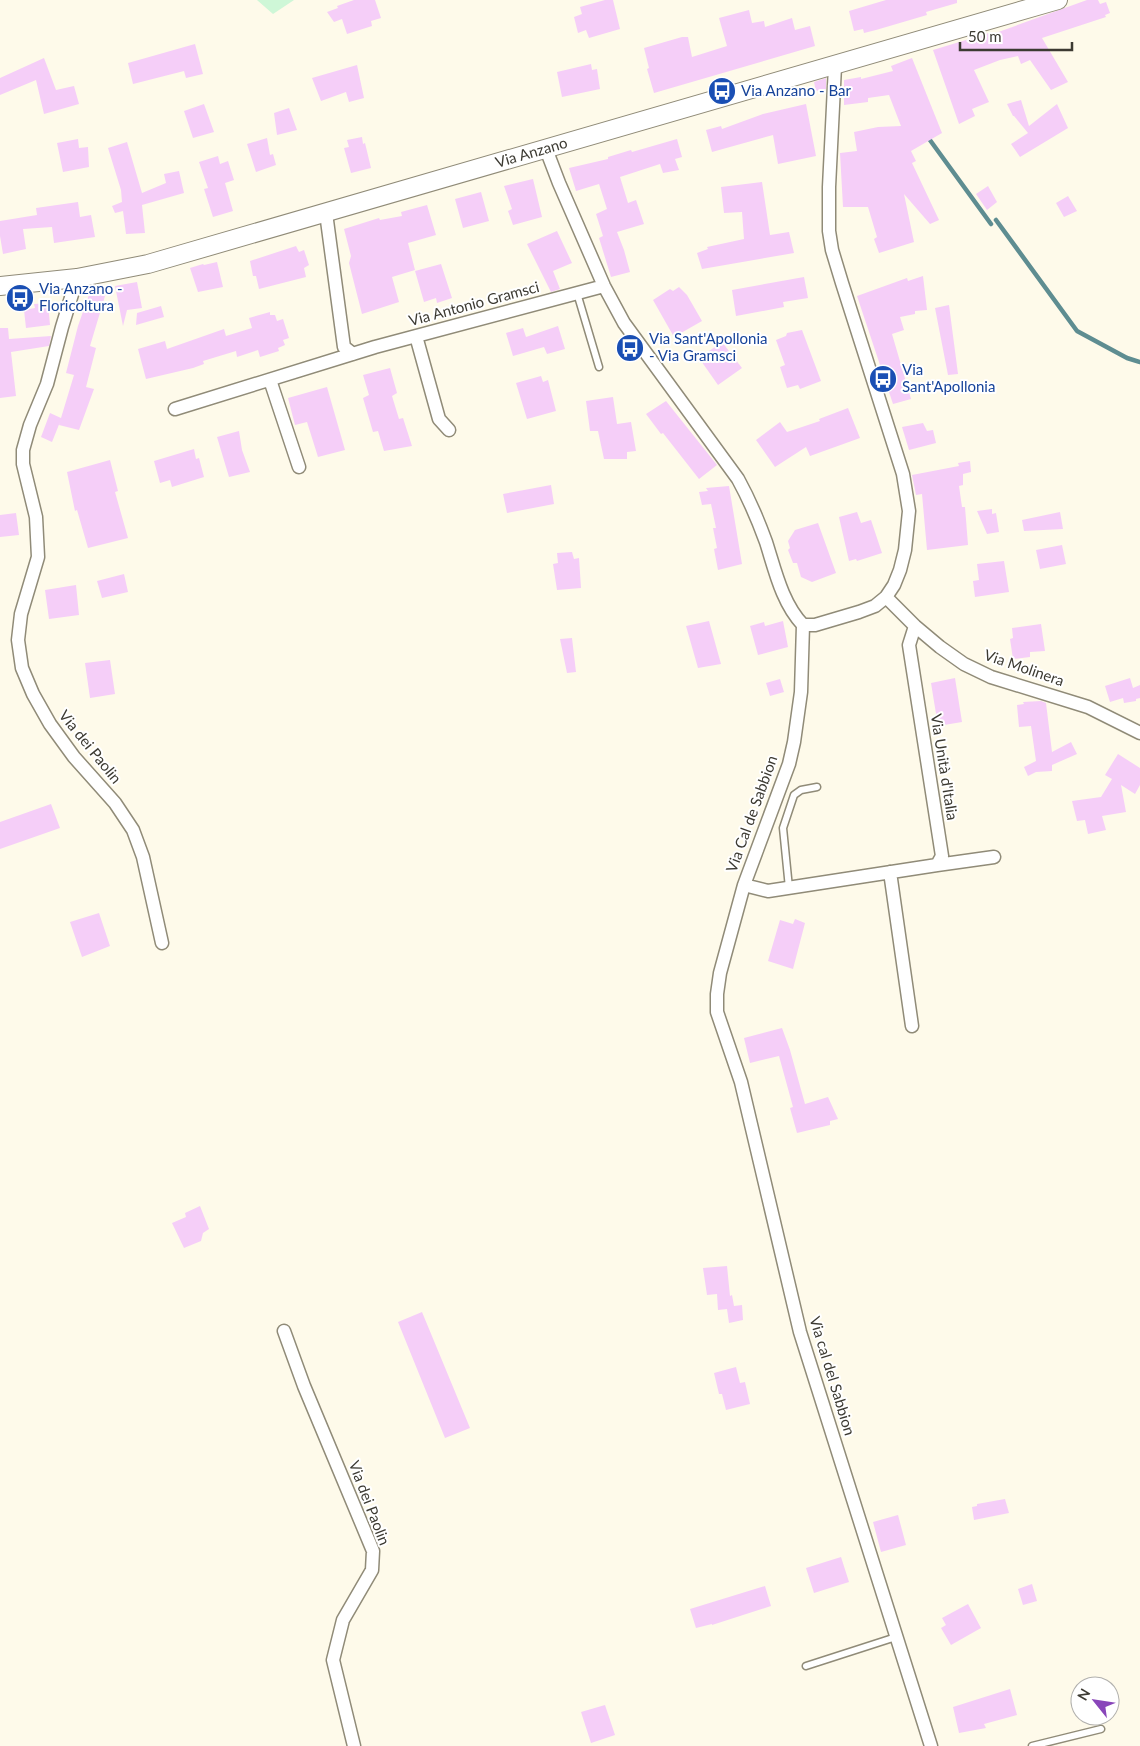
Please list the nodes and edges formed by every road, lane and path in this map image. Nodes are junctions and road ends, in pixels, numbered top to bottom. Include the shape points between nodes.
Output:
1 (1058, 0) edge
2 (835, 66) junction
3 (546, 149) junction
4 (326, 213) junction
5 (77, 278) junction
6 (0, 286) edge
7 (604, 286) junction
8 (578, 293) junction
9 (416, 336) junction
10 (353, 354) junction
11 (599, 367) dead end
12 (270, 380) junction
13 (175, 409) dead end
14 (449, 430) dead end
15 (298, 467) dead end
16 (886, 597) junction
17 (803, 625) junction
18 (915, 626) junction
19 (1140, 733) edge
20 (817, 788) dead end
21 (994, 857) dead end
22 (937, 865) junction
23 (890, 872) junction
24 (744, 885) junction
25 (790, 888) junction
26 (162, 943) dead end
27 (717, 1012) joint
28 (912, 1026) dead end
29 (284, 1331) dead end
30 (896, 1637) junction
31 (806, 1666) dead end
32 (1101, 1729) dead end
33 (354, 1746) edge
34 (930, 1746) edge
35 (1032, 1746) edge

1 - 2 main road, Via Anzano
2 - 3 main road, Via Anzano
2 - 16 street via 829,187 832,250 903,474 909,511 900,570
3 - 4 main road, Via Anzano
3 - 7 street
4 - 5 main road, Via Anzano via 148,264
4 - 10 street via 344,347
5 - 6 main road, Via Anzano
5 - 26 street, Via dei Paolin via 47,384 23,450 23,464 36,517 38,557 21,614 18,640 22,668 50,724 74,757 115,802 133,830 143,857
7 - 8 street, Via Antonio Gramsci
7 - 17 street via 640,347 738,479 751,502 782,591 794,616
8 - 9 street, Via Antonio Gramsci
8 - 11 lane
9 - 10 street, Via Antonio Gramsci
9 - 14 street via 439,419
10 - 12 street, Via Antonio Gramsci
12 - 13 street, Via Antonio Gramsci
12 - 15 street
16 - 17 street via 875,606 859,612 815,625
16 - 18 street, Via Molinera
17 - 24 street, Via Cal de Sabbion via 801,692 794,742 789,764
18 - 19 street, Via Molinera via 964,664 991,677 1088,707
18 - 22 street, Via Unità d'Italia via 909,645 942,856
20 - 25 lane via 801,790 794,795 783,828
21 - 22 street
22 - 23 street
23 - 25 street
23 - 28 street
24 - 25 street via 768,891
24 - 27 street, Via Cal de Sabbion via 720,972
27 - 30 street, Via cal del Sabbion via 741,1082 800,1332
29 - 33 street, Via dei Paolin via 373,1551 372,1570 343,1620 333,1660
30 - 31 lane
30 - 34 street, Via cal del Sabbion
32 - 35 lane

